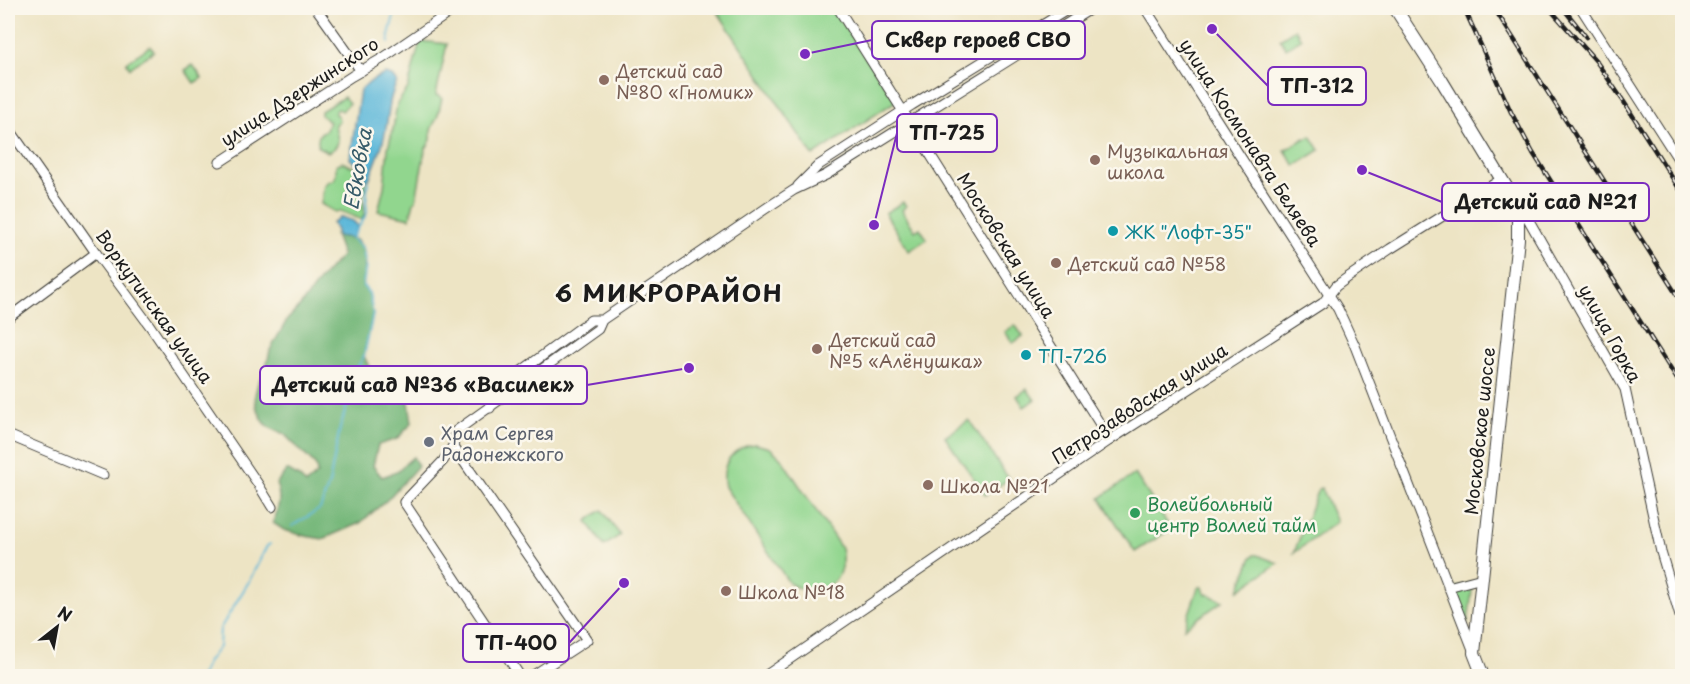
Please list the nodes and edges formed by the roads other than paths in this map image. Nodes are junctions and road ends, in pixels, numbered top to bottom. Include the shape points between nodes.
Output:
1 (316, 8) edge
2 (838, 8) edge
3 (1070, 8) edge
4 (1092, 8) edge
5 (1145, 8) edge
6 (1395, 8) edge
7 (1581, 8) edge
8 (450, 9) edge
9 (361, 71) junction
10 (902, 111) junction
11 (909, 123) junction
12 (8, 127) edge
13 (220, 162) dead end
14 (819, 165) junction
15 (1683, 165) edge
16 (826, 176) junction
17 (1502, 179) junction
18 (794, 190) junction
19 (1518, 212) junction
20 (96, 253) junction
21 (1329, 294) junction
22 (8, 318) edge
23 (8, 435) edge
24 (1110, 440) junction
25 (453, 446) junction
26 (104, 475) dead end
27 (272, 507) dead end
28 (1482, 578) junction
29 (1448, 587) junction
30 (1683, 623) edge
31 (1474, 653) junction
32 (520, 676) edge
33 (532, 676) edge
34 (765, 676) edge
35 (1483, 676) edge

1 - 9 street
2 - 10 street, Московская улица
3 - 10 street
4 - 11 street
5 - 21 street, улица Космонавта Беляева
6 - 17 main road
7 - 15 street
8 - 9 street, улица Дзержинского
9 - 13 street, улица Дзержинского
10 - 11 street, Московская улица
10 - 14 street
11 - 16 street
11 - 24 street, Московская улица
12 - 20 street, Воркутинская улица
14 - 16 street
14 - 18 street
16 - 18 street
17 - 19 main road
17 - 21 street, Петрозаводская улица via 1390,249
18 - 25 street via 602,320 598,329 456,431
19 - 28 main road, Московское шоссе
19 - 30 street, улица Горка via 1527,218 1621,379 1661,552
20 - 22 street
20 - 27 street, Воркутинская улица via 164,345
21 - 24 street, Петрозаводская улица via 1323,303
21 - 29 street, Московское шоссе via 1354,346
23 - 26 street
24 - 34 street, Петрозаводская улица
25 - 32 street via 404,502
25 - 33 street via 587,640
28 - 29 street
28 - 31 main road, Московское шоссе
29 - 31 street, Московское шоссе
31 - 35 main road, Московское шоссе

